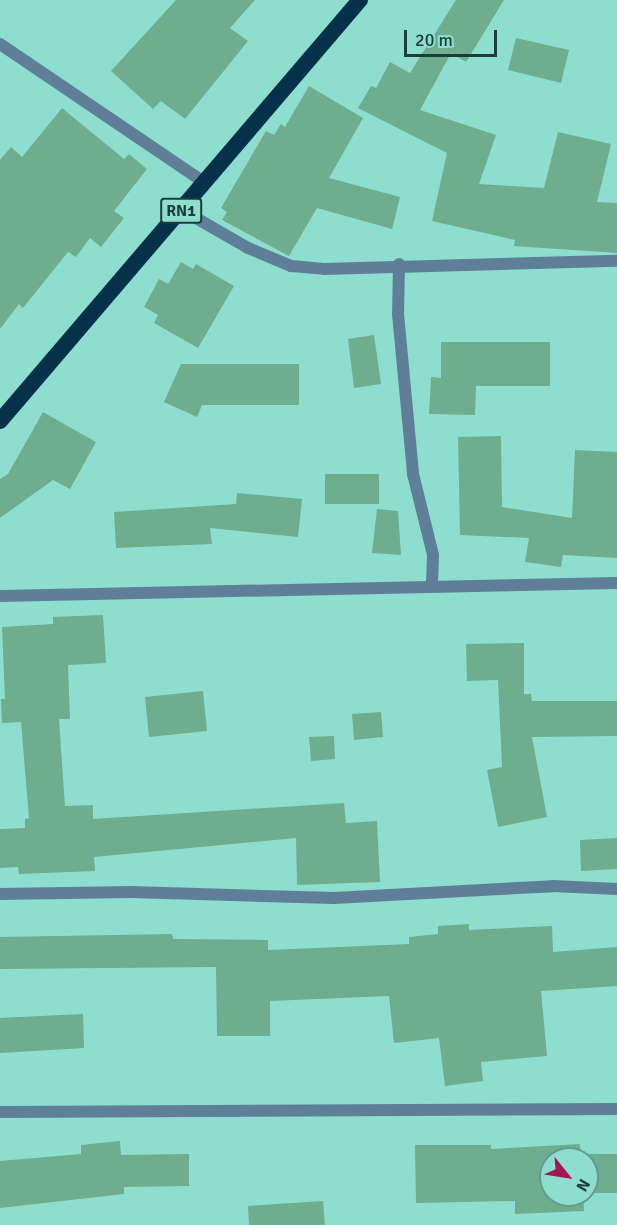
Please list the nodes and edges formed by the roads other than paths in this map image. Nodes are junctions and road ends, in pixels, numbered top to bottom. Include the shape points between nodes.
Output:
1 (360, 0) edge
2 (0, 44) edge
3 (204, 182) junction
4 (182, 210) junction
5 (617, 261) edge
6 (399, 264) junction
7 (0, 421) edge
8 (617, 583) edge
9 (432, 586) junction
10 (0, 596) edge
11 (617, 889) edge
12 (0, 894) edge
13 (617, 1109) edge
14 (0, 1112) edge

1 - 3 highway, RN1
2 - 3 street
3 - 4 highway, RN1
4 - 6 street via 248,248 291,266 324,269
4 - 7 highway, RN1
5 - 6 street
6 - 9 street via 398,314 413,474 433,555
8 - 9 street
9 - 10 street
11 - 12 street via 553,886 334,897 131,892
13 - 14 street

